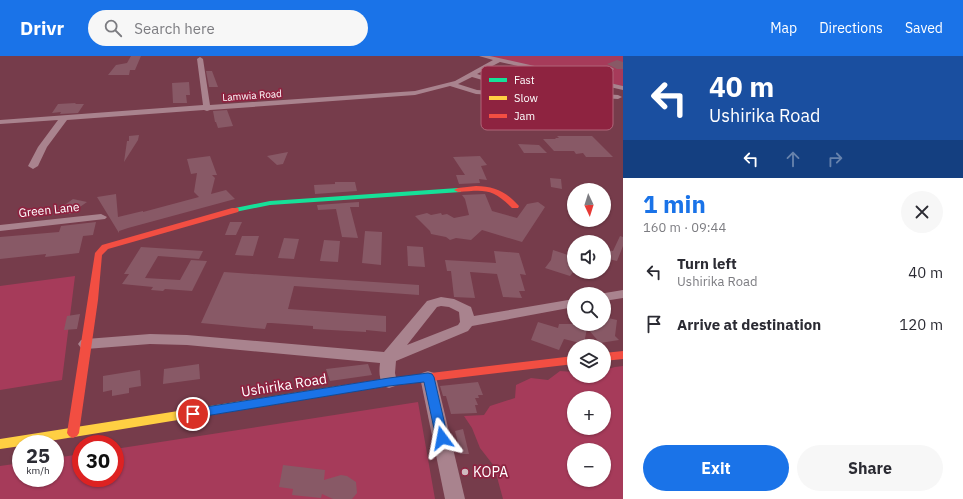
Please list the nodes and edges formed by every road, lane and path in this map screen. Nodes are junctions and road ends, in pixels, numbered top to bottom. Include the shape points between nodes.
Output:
1 (482, 56) edge
2 (200, 59) dead end
3 (499, 60) junction
4 (489, 66) edge
5 (524, 66) edge
6 (481, 70) edge
7 (473, 75) junction
8 (481, 77) edge
9 (450, 84) junction
10 (613, 86) edge
11 (623, 88) edge
12 (481, 92) edge
13 (613, 96) edge
14 (618, 96) dead end
15 (207, 109) junction
16 (64, 118) junction
17 (0, 122) edge
18 (33, 166) dead end
19 (515, 206) dead end
20 (101, 217) dead end
21 (0, 228) edge
22 (623, 294) edge
23 (611, 296) edge
24 (567, 304) edge
25 (467, 322) junction
26 (86, 344) junction
27 (623, 355) edge
28 (611, 356) edge
29 (388, 358) junction
30 (567, 361) edge
31 (428, 377) junction
32 (389, 382) junction
33 (73, 434) junction
34 (0, 444) edge
35 (455, 499) edge

1 - 3 street
2 - 15 street
3 - 4 street, Lamwia Road
3 - 5 street
6 - 7 street, Lamwia Road
7 - 8 street
7 - 9 street, Lamwia Road
9 - 12 street
9 - 15 street, Lamwia Road via 399,95
10 - 11 street
13 - 14 street
15 - 16 street, Lamwia Road
16 - 17 street, Lamwia Road
16 - 18 street
19 - 26 street via 502,192 484,188 270,202 112,244 98,255
20 - 21 street, Green Lane
22 - 23 street
24 - 25 street
25 - 29 street via 463,328
25 - 29 street via 466,310 446,302 432,304
26 - 29 street via 150,339 187,340
26 - 33 street
27 - 28 street
29 - 32 street
30 - 31 street, Ushirika Road
31 - 32 street, Ushirika Road
31 - 35 street
32 - 33 street, Ushirika Road
33 - 34 street, Ushirika Road

